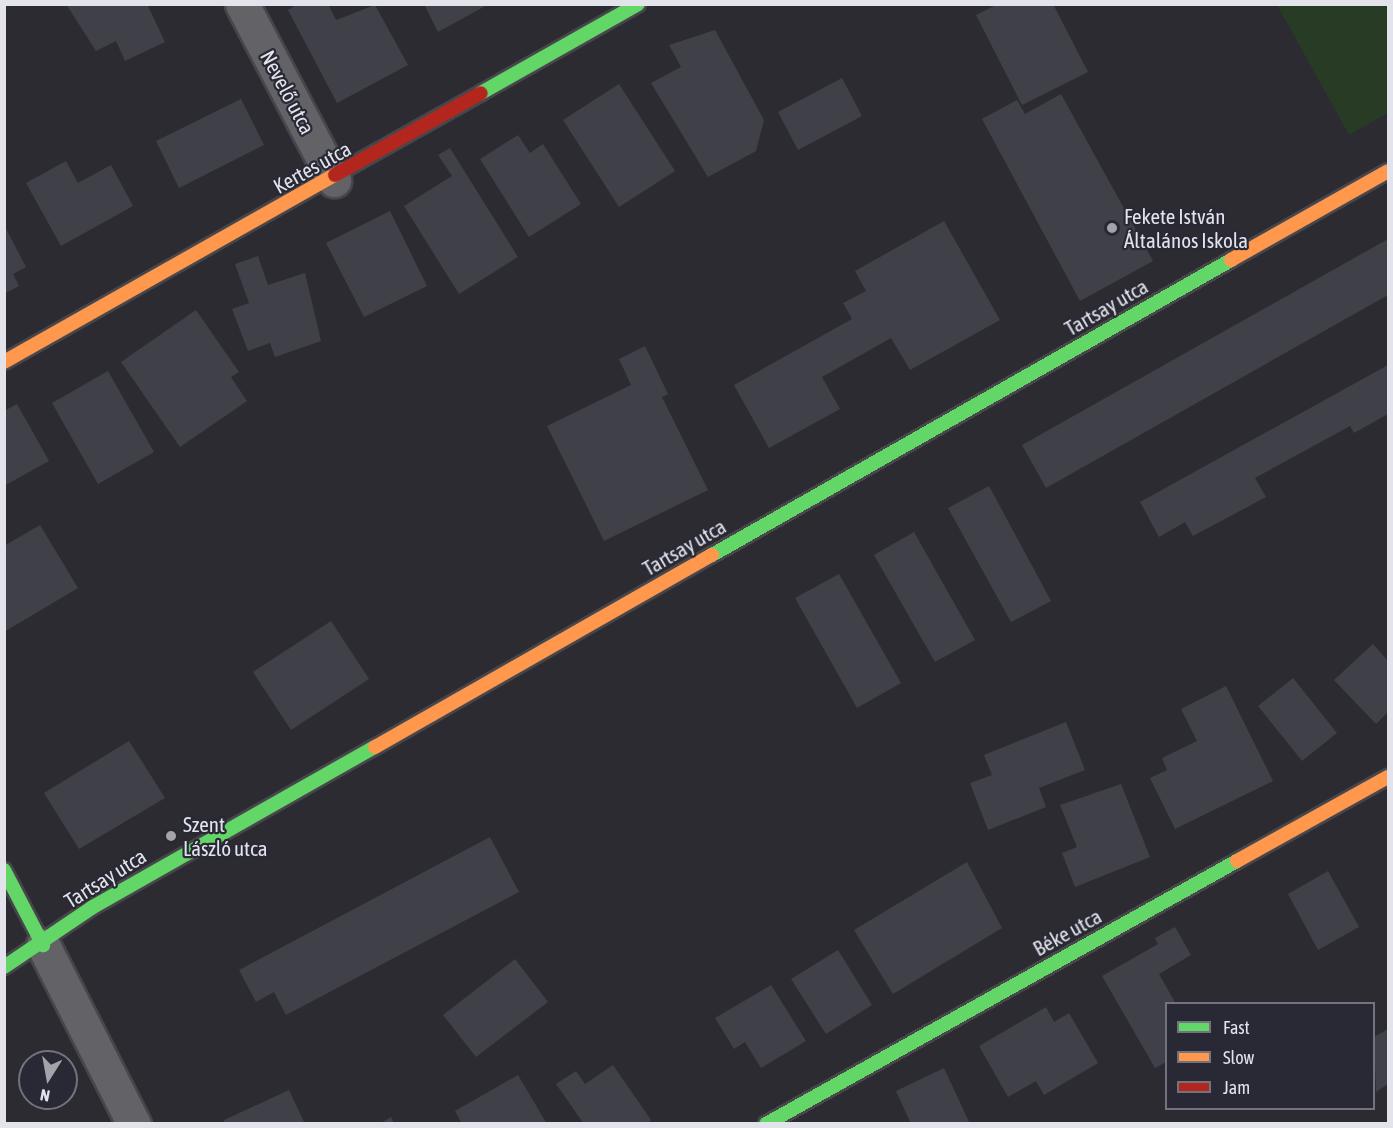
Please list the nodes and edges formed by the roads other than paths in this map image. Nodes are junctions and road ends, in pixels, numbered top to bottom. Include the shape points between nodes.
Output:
1 (242, 4) edge
2 (638, 4) edge
3 (1389, 171) edge
4 (334, 180) junction
5 (4, 362) edge
6 (1389, 777) edge
7 (4, 870) edge
8 (43, 945) junction
9 (4, 967) edge
10 (134, 1124) edge
11 (766, 1124) edge

1 - 4 street, Nevelő utca
2 - 4 street, Kertes utca
3 - 8 street, Tartsay utca via 103,901
4 - 5 street, Kertes utca
6 - 11 street, Béke utca
7 - 8 street
8 - 9 street, Tartsay utca
8 - 10 street

